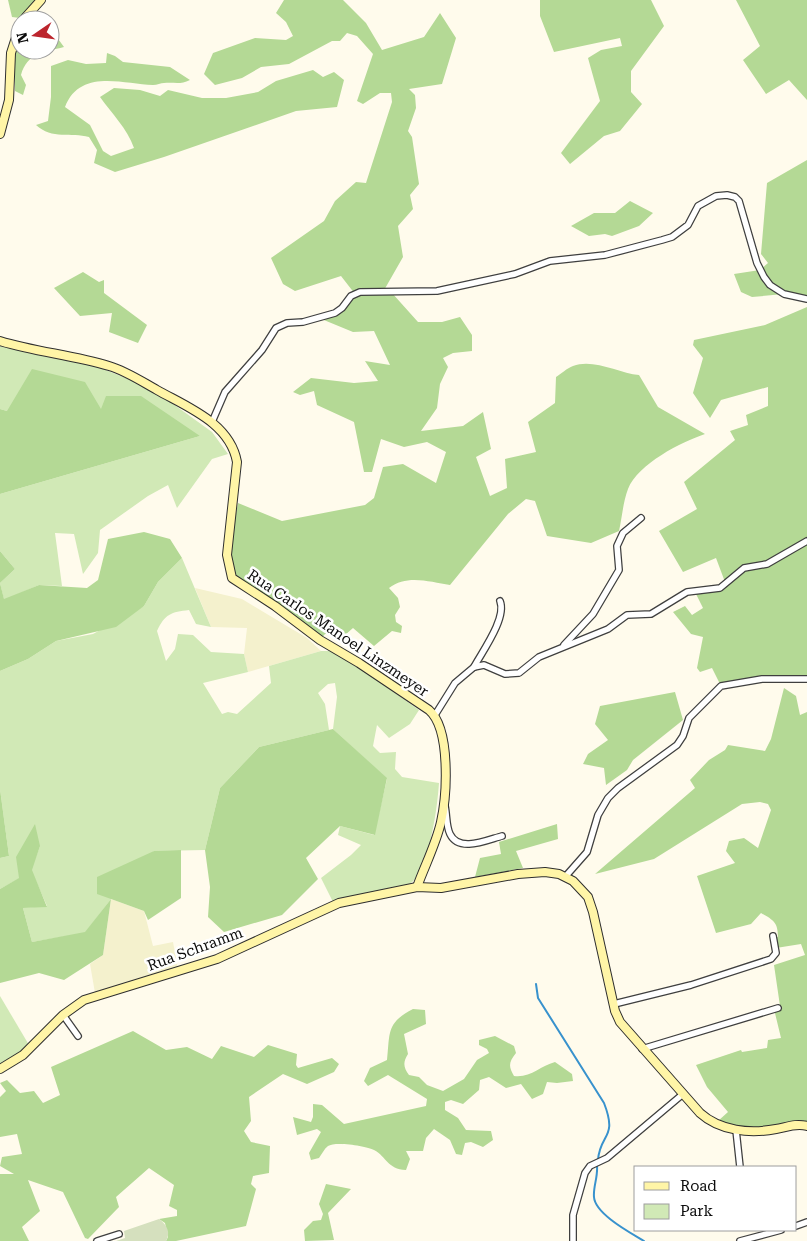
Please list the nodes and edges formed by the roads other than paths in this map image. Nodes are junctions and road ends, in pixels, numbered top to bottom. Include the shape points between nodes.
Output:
1 (41, 0) edge
2 (32, 10) edge
3 (11, 60) edge
4 (0, 134) edge
5 (807, 299) edge
6 (0, 341) edge
7 (212, 422) junction
8 (641, 518) dead end
9 (807, 541) edge
10 (500, 601) dead end
11 (564, 645) junction
12 (474, 667) junction
13 (807, 679) edge
14 (435, 715) junction
15 (444, 804) junction
16 (502, 836) dead end
17 (565, 877) junction
18 (417, 887) junction
19 (773, 936) dead end
20 (614, 1004) junction
21 (778, 1008) dead end
22 (63, 1016) junction
23 (78, 1036) dead end
24 (642, 1049) junction
25 (0, 1069) edge
26 (683, 1094) junction
27 (807, 1126) edge
28 (736, 1130) junction
29 (740, 1166) edge
30 (777, 1231) edge
31 (119, 1234) dead end
32 (97, 1241) edge
33 (573, 1241) edge
34 (740, 1241) edge

1 - 2 street
3 - 4 street via 9,100
5 - 7 street via 784,294 770,285 757,264 739,201 730,195 721,195 698,206 688,225 662,240 605,255 550,261 515,274 437,291 360,292 351,296 335,313 279,326 225,392
6 - 7 street, Rua Carlos Manoel Linzmeyer via 115,368 192,408
7 - 14 street, Rua Carlos Manoel Linzmeyer via 231,446 237,462 227,555 232,578
8 - 11 street via 623,533 617,546 619,570 593,614
9 - 11 street via 767,564 744,568 720,588 687,592 651,614 627,615 608,629
10 - 12 street via 496,626
11 - 12 street via 535,659 519,674 505,674 484,666
12 - 14 street via 454,684
13 - 17 street via 762,679 721,686 689,718 677,746 608,798 598,815 587,852
14 - 15 street, Rua Carlos Manoel Linzmeyer via 440,726 444,756
15 - 16 street via 450,834 460,844
15 - 18 street, Rua Carlos Manoel Linzmeyer via 439,831
17 - 18 street, Rua Schramm via 538,872 442,888
17 - 20 street via 580,887 590,903
18 - 22 street, Rua Schramm via 328,907 217,959 84,1000
19 - 20 street via 776,953 771,958 691,985
20 - 24 street via 620,1022
21 - 24 street
22 - 23 street
22 - 25 street, Rua Schramm via 23,1055
24 - 26 street
26 - 28 street via 708,1120
26 - 33 street via 607,1158 590,1166 573,1215
27 - 28 street via 800,1124 749,1132
28 - 29 street
30 - 34 street
31 - 32 street

